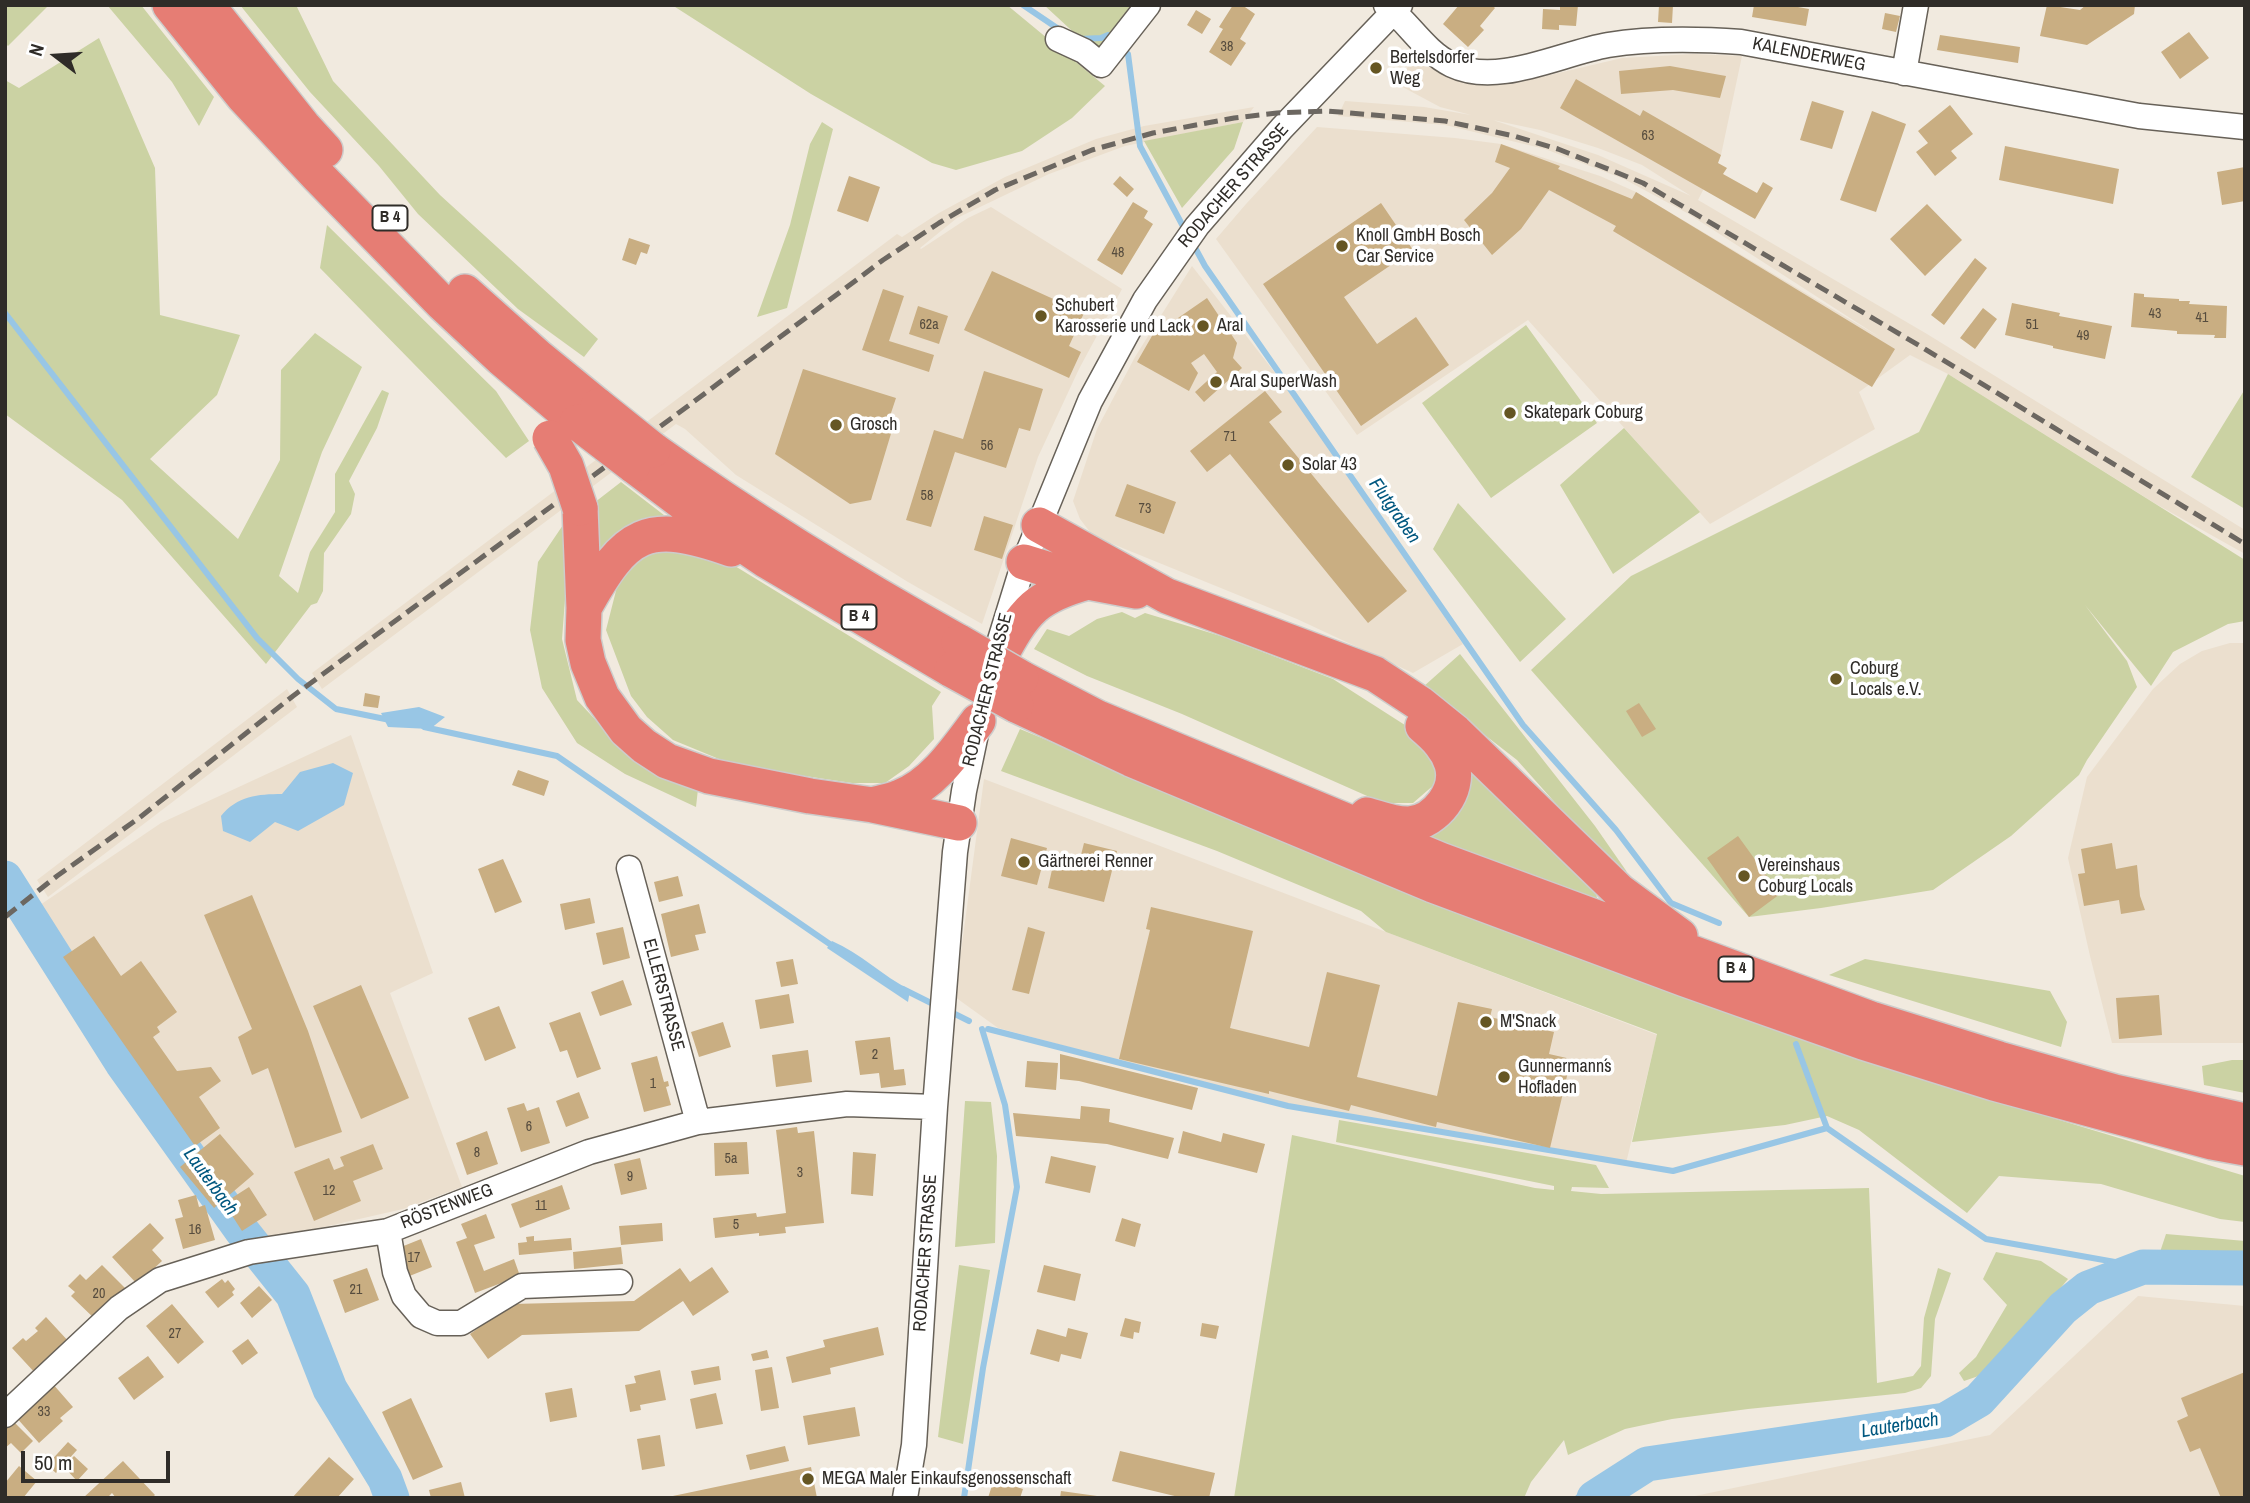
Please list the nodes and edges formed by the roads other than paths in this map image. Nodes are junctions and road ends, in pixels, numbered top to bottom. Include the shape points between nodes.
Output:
1 (170, 5) edge
2 (207, 5) edge
3 (1148, 5) edge
4 (1916, 5) edge
5 (1394, 7) edge
6 (1058, 39) dead end
7 (1903, 73) junction
8 (2245, 127) edge
9 (575, 422) junction
10 (643, 457) junction
11 (1039, 525) junction
12 (767, 561) junction
13 (1024, 562) junction
14 (1088, 582) junction
15 (1167, 596) junction
16 (584, 608) junction
17 (1324, 655) junction
18 (956, 656) junction
19 (1010, 685) junction
20 (978, 721) junction
21 (1240, 776) junction
22 (873, 805) junction
23 (960, 824) junction
24 (629, 868) dead end
25 (1713, 961) junction
26 (936, 1107) junction
27 (2108, 1115) junction
28 (2245, 1121) edge
29 (698, 1122) junction
30 (2245, 1148) edge
31 (2245, 1162) edge
32 (388, 1231) junction
33 (620, 1282) dead end
34 (5, 1415) edge
35 (905, 1498) edge

1 - 9 highway, B 4 via 254,107 443,304
2 - 9 highway, B 4 via 303,126 403,232 538,357
3 - 6 street via 1101,65
4 - 7 street
5 - 7 street, KALENDERWEG via 1432,54 1480,72 1506,71 1606,45 1696,39 1741,42
5 - 11 street, RODACHER STRASSE via 1282,128 1187,240 1145,300 1090,401
7 - 8 street, KALENDERWEG via 2139,116
9 - 10 highway, B 4, bridge
9 - 16 highway, bridge via 566,466 580,508
10 - 12 highway, B 4 via 702,517
10 - 18 highway, B 4 via 877,596
11 - 13 street, RODACHER STRASSE
11 - 15 highway
12 - 16 highway via 703,539 671,532 653,535 618,555
12 - 18 highway, B 4
13 - 14 highway
13 - 19 street, RODACHER STRASSE via 1006,617
14 - 15 highway
14 - 19 highway via 1035,606 1024,620
15 - 17 highway
16 - 22 highway via 587,663 602,698 644,747 709,776
17 - 21 highway via 1440,740 1453,776 1449,795 1438,811 1412,824 1397,824
17 - 25 highway via 1375,674 1419,703 1455,732 1619,891
18 - 19 highway, B 4, bridge
19 - 20 street, RODACHER STRASSE
19 - 21 highway, B 4
19 - 27 highway, B 4 via 1131,759 1433,886 1863,1042
20 - 22 highway via 921,785
20 - 23 street, RODACHER STRASSE
21 - 25 highway, B 4 via 1440,860
22 - 23 highway
23 - 26 street, RODACHER STRASSE
24 - 29 street, ELLERSTRASSE
25 - 28 highway, B 4 via 1999,1059 2115,1092
26 - 29 street, RÖSTENWEG via 847,1104
26 - 35 street, RODACHER STRASSE via 914,1445
27 - 30 highway, B 4
27 - 31 highway
29 - 32 street, RÖSTENWEG via 589,1152
32 - 33 street via 394,1272 404,1296 421,1316 437,1323 461,1323 522,1286
32 - 34 street, RÖSTENWEG via 256,1251 160,1280 119,1308

